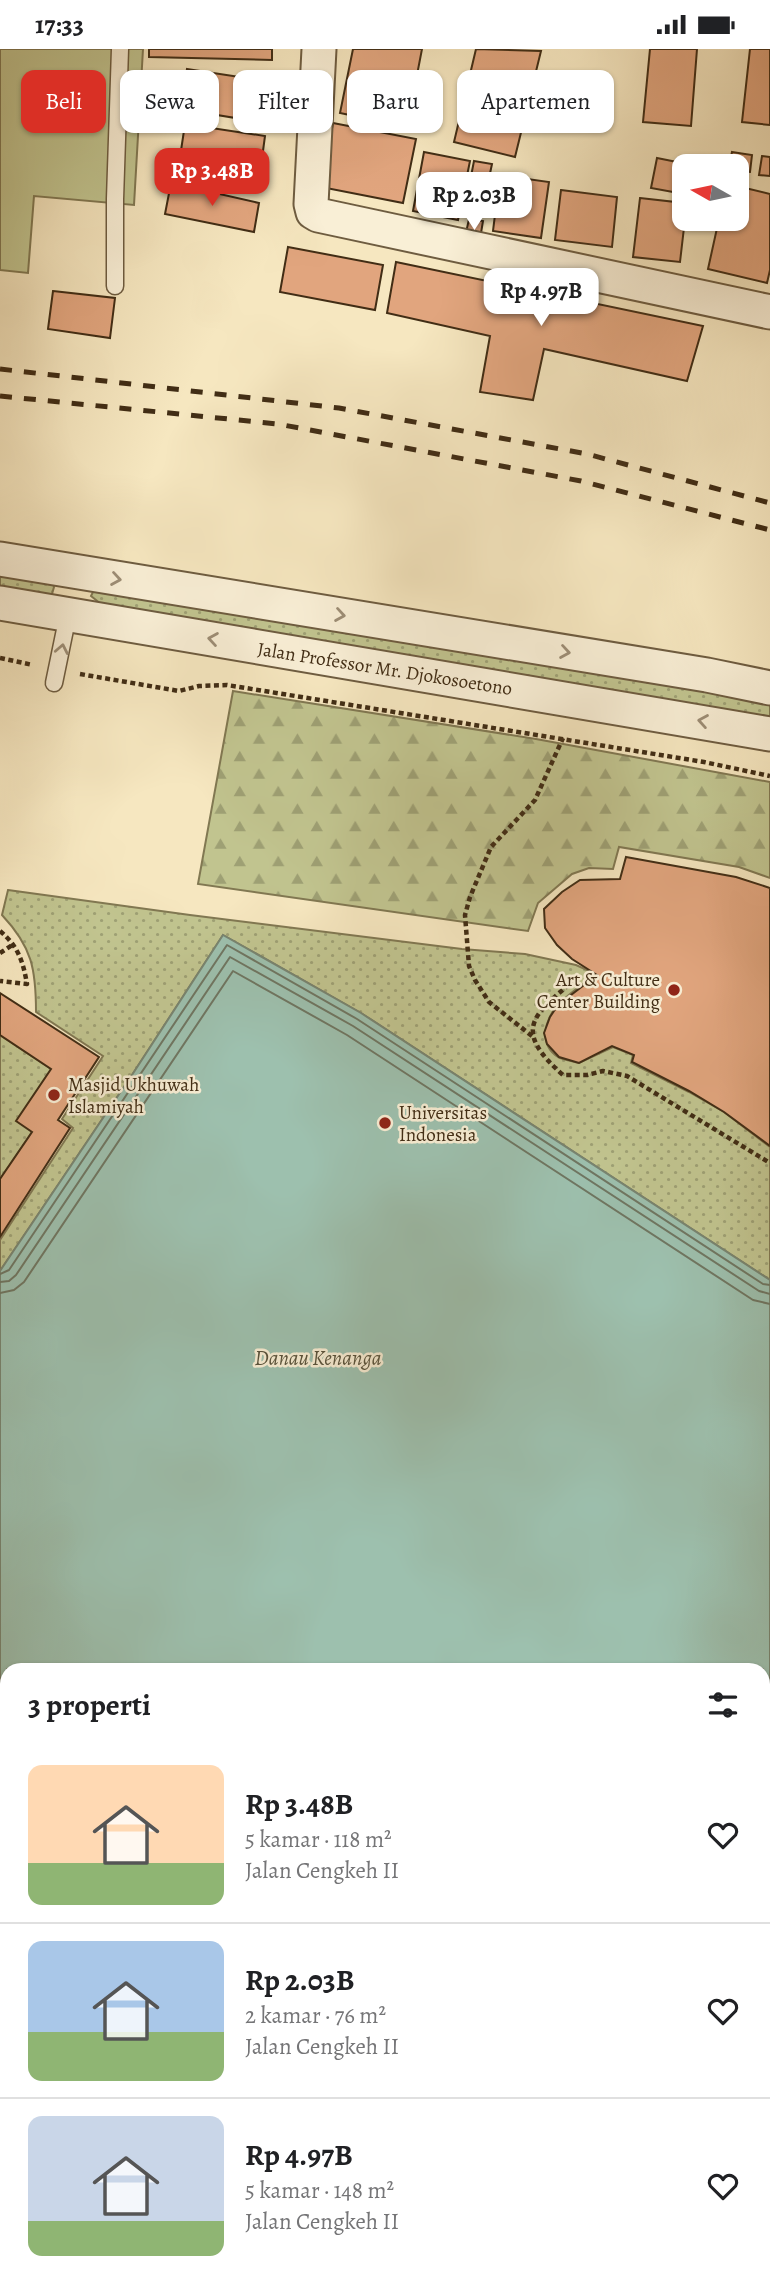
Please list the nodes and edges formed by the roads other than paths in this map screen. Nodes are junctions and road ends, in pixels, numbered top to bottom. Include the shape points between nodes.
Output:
1 (120, 49) edge
2 (319, 49) edge
3 (115, 286) dead end
4 (770, 312) edge
5 (0, 559) edge
6 (78, 573) junction
7 (0, 603) edge
8 (68, 615) junction
9 (56, 677) road end
10 (770, 688) edge
11 (770, 734) edge

1 - 3 lane
2 - 4 street via 311,204 318,215
5 - 6 street
6 - 8 street
6 -> 10 street
7 - 8 street, Jalan Professor Mr. Djokosoetono
9 -> 8 lane
11 -> 8 street, Jalan Professor Mr. Djokosoetono

